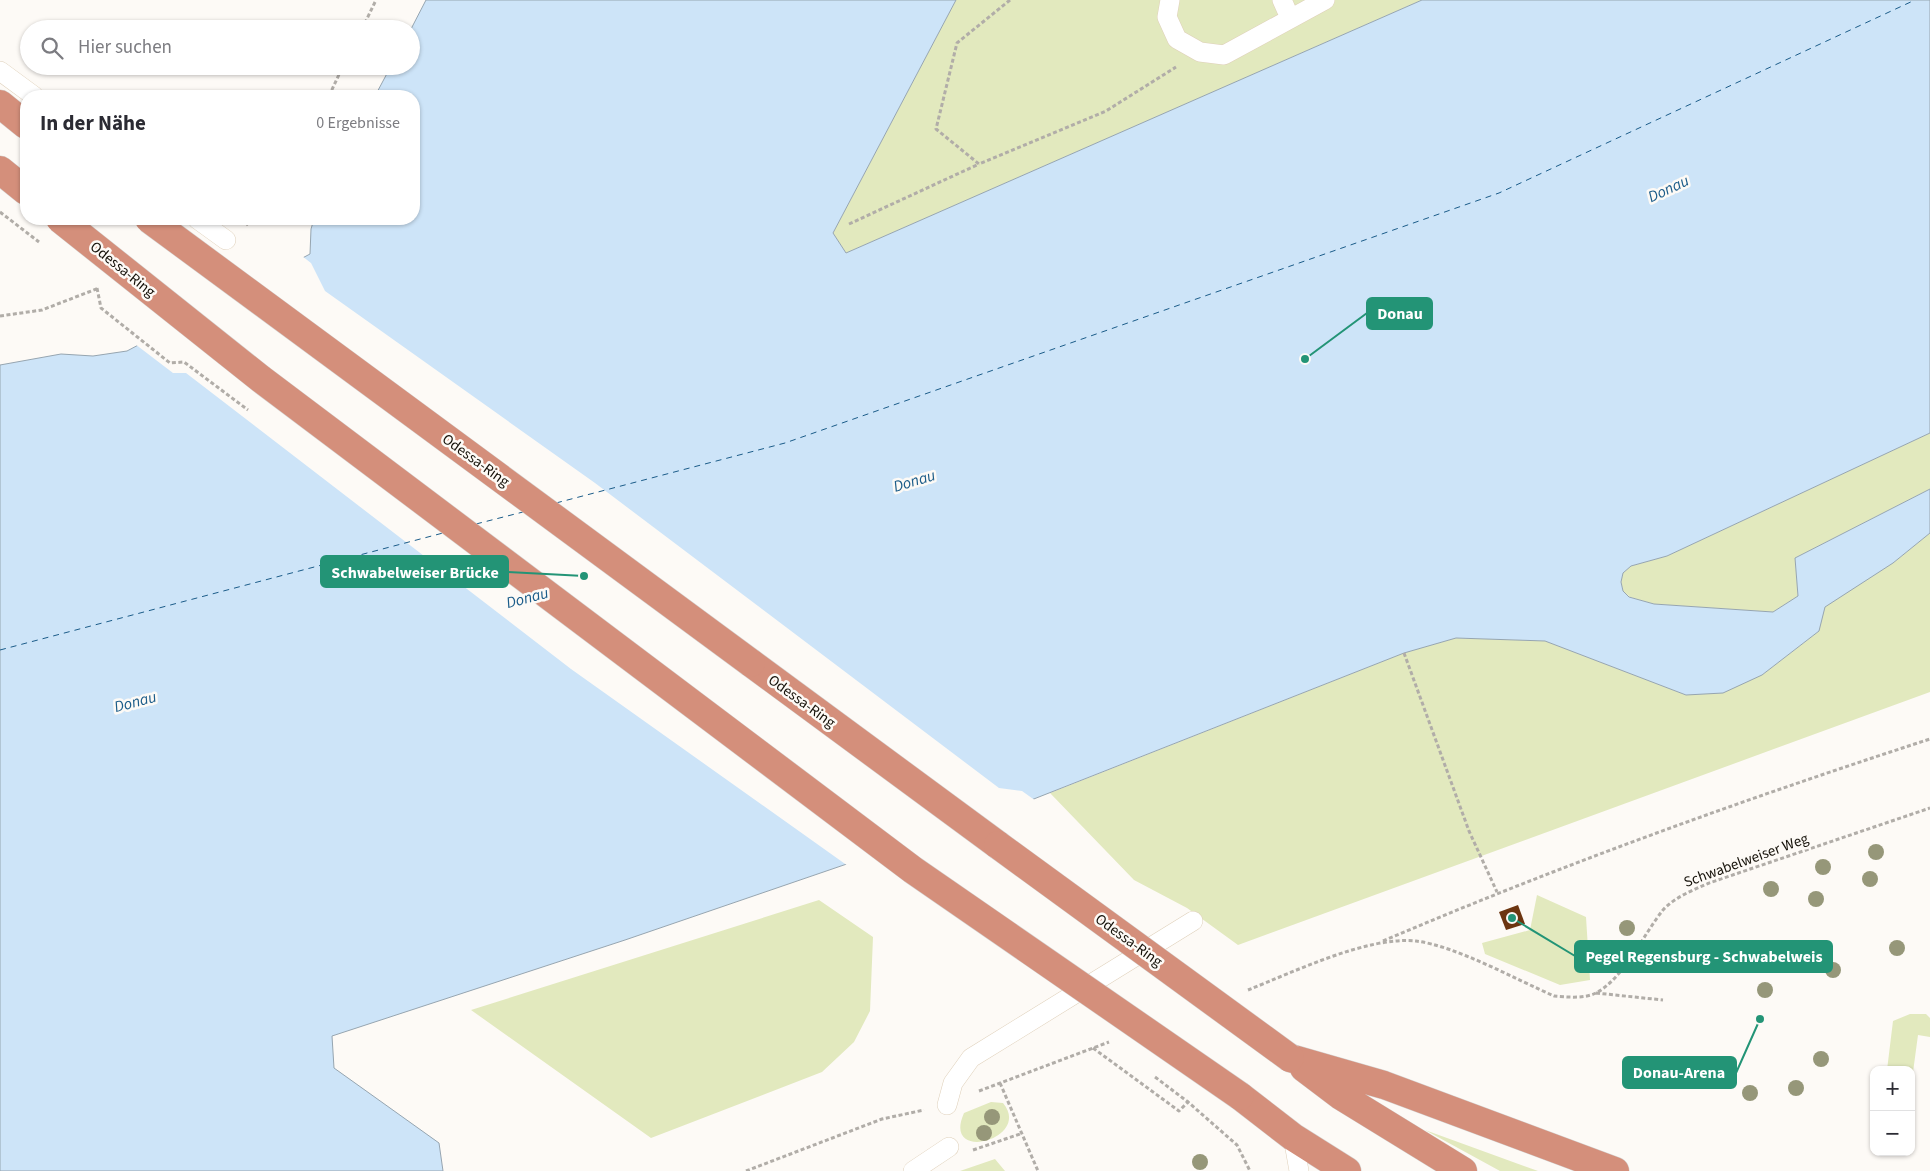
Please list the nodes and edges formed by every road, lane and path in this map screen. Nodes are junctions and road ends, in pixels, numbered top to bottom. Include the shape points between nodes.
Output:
1 (376, 0) edge
2 (1010, 0) edge
3 (1170, 0) edge
4 (1282, 0) edge
5 (1325, 0) edge
6 (1290, 18) junction
7 (366, 20) edge
8 (1200, 52) junction
9 (0, 71) edge
10 (339, 75) edge
11 (26, 90) edge
12 (332, 90) edge
13 (0, 104) edge
14 (20, 120) edge
15 (979, 164) junction
16 (0, 170) edge
17 (20, 186) edge
18 (849, 224) dead end
19 (68, 225) edge
20 (157, 225) edge
21 (206, 225) edge
22 (226, 240) dead end
23 (1404, 653) dead end
24 (1930, 739) edge
25 (1930, 808) edge
26 (1497, 892) junction
27 (1192, 921) dead end
28 (1595, 993) junction
29 (1663, 1000) dead end
30 (1093, 1048) dead end
31 (1290, 1058) junction
32 (1000, 1083) dead end
33 (947, 1105) joint
34 (1020, 1134) junction
35 (1292, 1137) junction
36 (949, 1147) joint
37 (746, 1171) edge
38 (913, 1171) edge
39 (1038, 1171) edge
40 (1250, 1171) edge
41 (1299, 1171) edge
42 (1329, 1171) edge
43 (1347, 1171) edge
44 (1463, 1171) edge
45 (1615, 1171) edge

1 - 7 path
2 - 15 path via 957,43 936,129
3 - 8 lane via 1167,17 1177,39
4 - 6 lane
5 - 6 lane
6 - 8 lane via 1224,55
8 - 15 path via 1106,111
9 - 11 lane
10 - 12 path
13 - 14 highway
15 - 18 path
16 - 17 highway
19 - 35 highway, Odessa-Ring, bridge via 261,379 913,870 1240,1096
20 - 31 highway, Odessa-Ring, bridge
21 - 22 lane
23 - 26 path via 1469,831
24 - 26 path
25 - 28 path, Schwabelweiser Weg via 1686,893 1664,909 1614,978
26 - 28 path, Schwabelweiser Weg via 1380,943 1415,941 1443,947 1554,996 1574,998
27 - 33 lane via 971,1058 953,1083
28 - 29 path
30 - 40 path via 1179,1112 1188,1102 1237,1145
31 - 44 highway, Odessa-Ring via 1341,1096
31 - 45 highway via 1384,1085
32 - 34 path
33 - 37 path via 882,1119
34 - 36 path via 976,1150
34 - 39 path
35 - 41 lane
35 - 42 highway
35 - 43 highway, Odessa-Ring
36 - 38 lane

